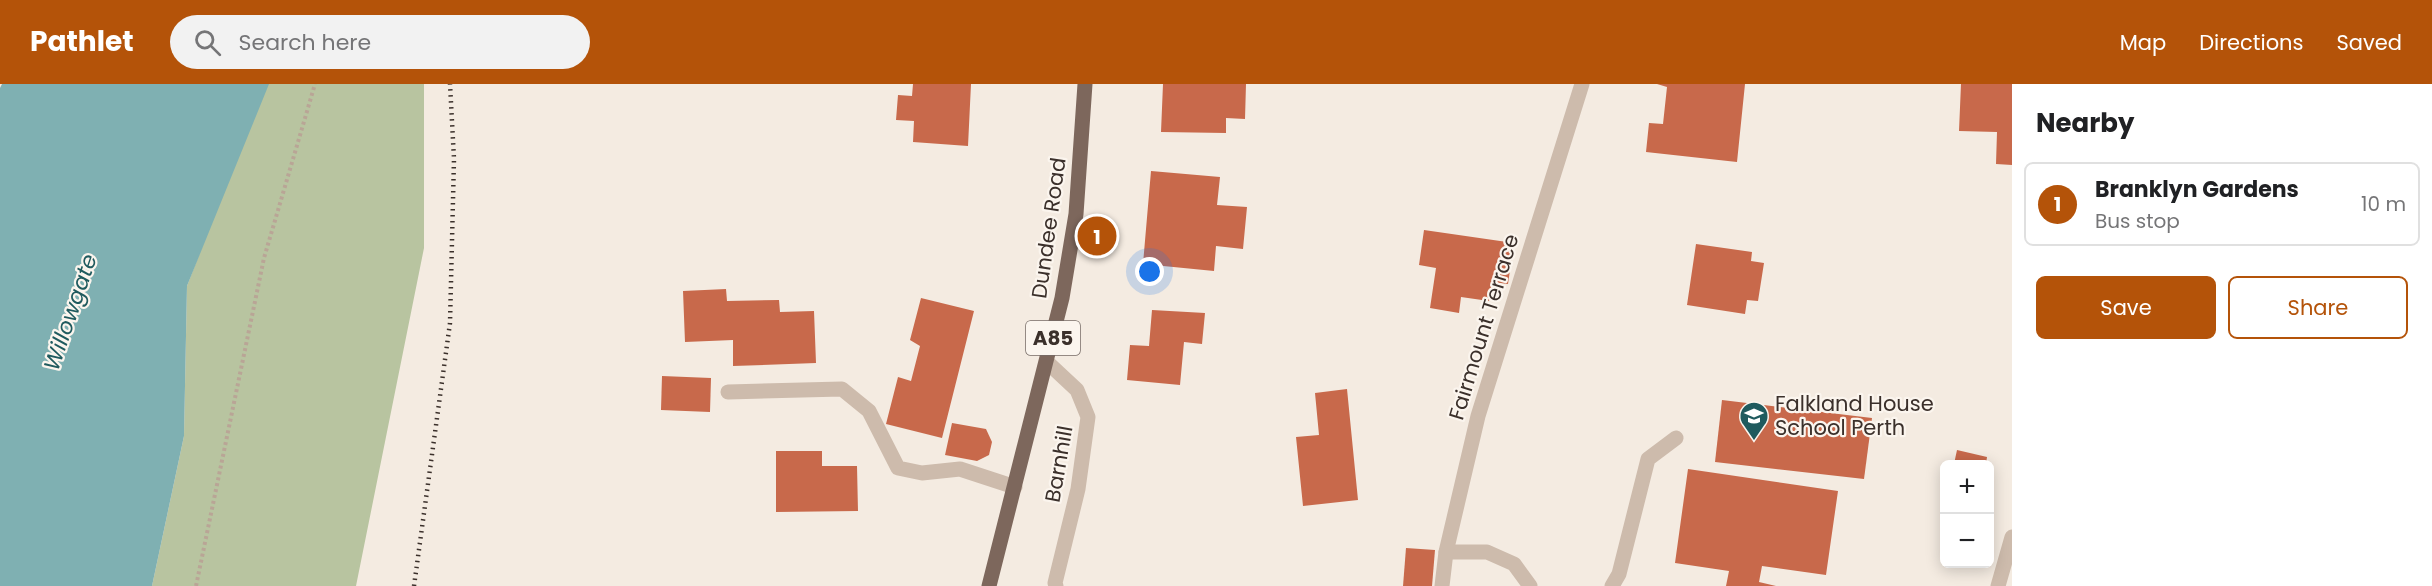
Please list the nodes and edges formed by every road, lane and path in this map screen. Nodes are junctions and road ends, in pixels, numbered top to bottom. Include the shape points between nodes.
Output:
1 (315, 84) edge
2 (1085, 84) edge
3 (1582, 84) edge
4 (1047, 362) junction
5 (728, 392) dead end
6 (1676, 438) dead end
7 (1015, 487) junction
8 (2012, 537) edge
9 (1446, 552) junction
10 (196, 586) edge
11 (989, 586) edge
12 (1056, 586) edge
13 (1442, 586) edge
14 (1530, 586) edge
15 (1612, 586) edge
16 (1998, 586) edge

1 - 10 path via 264,258
2 - 4 main road, Dundee Road / A85 via 1076,214
3 - 9 street, Fairmount Terrace via 1478,416
4 - 7 main road, Dundee Road / A85
4 - 12 street, Barnhill via 1077,390 1088,417 1078,489
5 - 7 street via 842,389 869,411 898,468 922,473 960,469
6 - 15 street via 1648,459 1619,574
7 - 11 main road, Dundee Road / A85
8 - 16 street
9 - 13 street, Fairmount Terrace
9 - 14 street via 1487,552 1514,564

